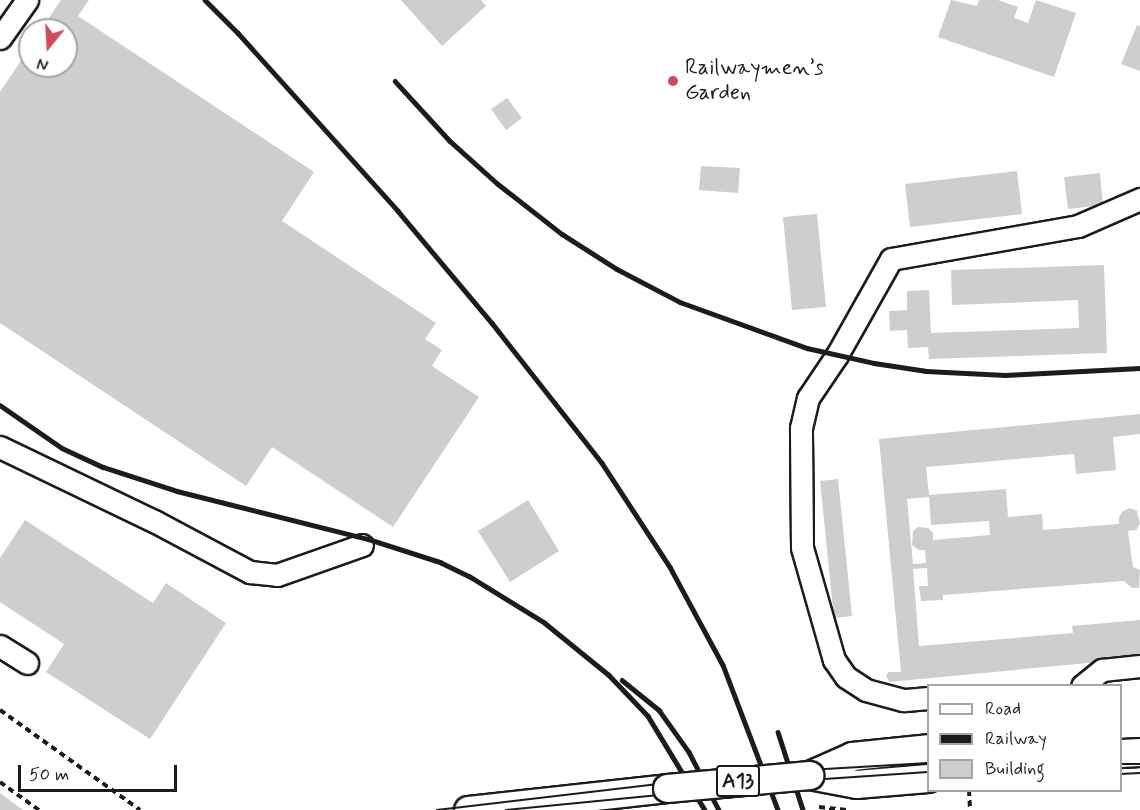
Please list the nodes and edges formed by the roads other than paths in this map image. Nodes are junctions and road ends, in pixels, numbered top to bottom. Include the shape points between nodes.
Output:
1 (18, 3) edge
2 (0, 38) edge
3 (1140, 199) edge
4 (0, 447) edge
5 (362, 545) dead end
6 (0, 645) edge
7 (27, 663) dead end
8 (1140, 666) edge
9 (1084, 684) edge
10 (927, 698) edge
11 (1140, 741) edge
12 (1122, 742) edge
13 (927, 748) edge
14 (1140, 752) edge
15 (1122, 753) edge
16 (809, 775) junction
17 (927, 778) edge
18 (468, 810) edge

1 - 2 lane
3 - 10 lane via 1078,226 891,259 808,398 801,428 802,548 834,660 846,677 866,690 903,700
4 - 5 lane via 250,572 277,575
6 - 7 lane
8 - 9 lane via 1102,670
11 - 12 main road
13 - 16 main road, A13 via 852,756
14 - 15 main road
16 - 17 main road, A13 via 856,784
16 - 18 main road, A13, bridge

